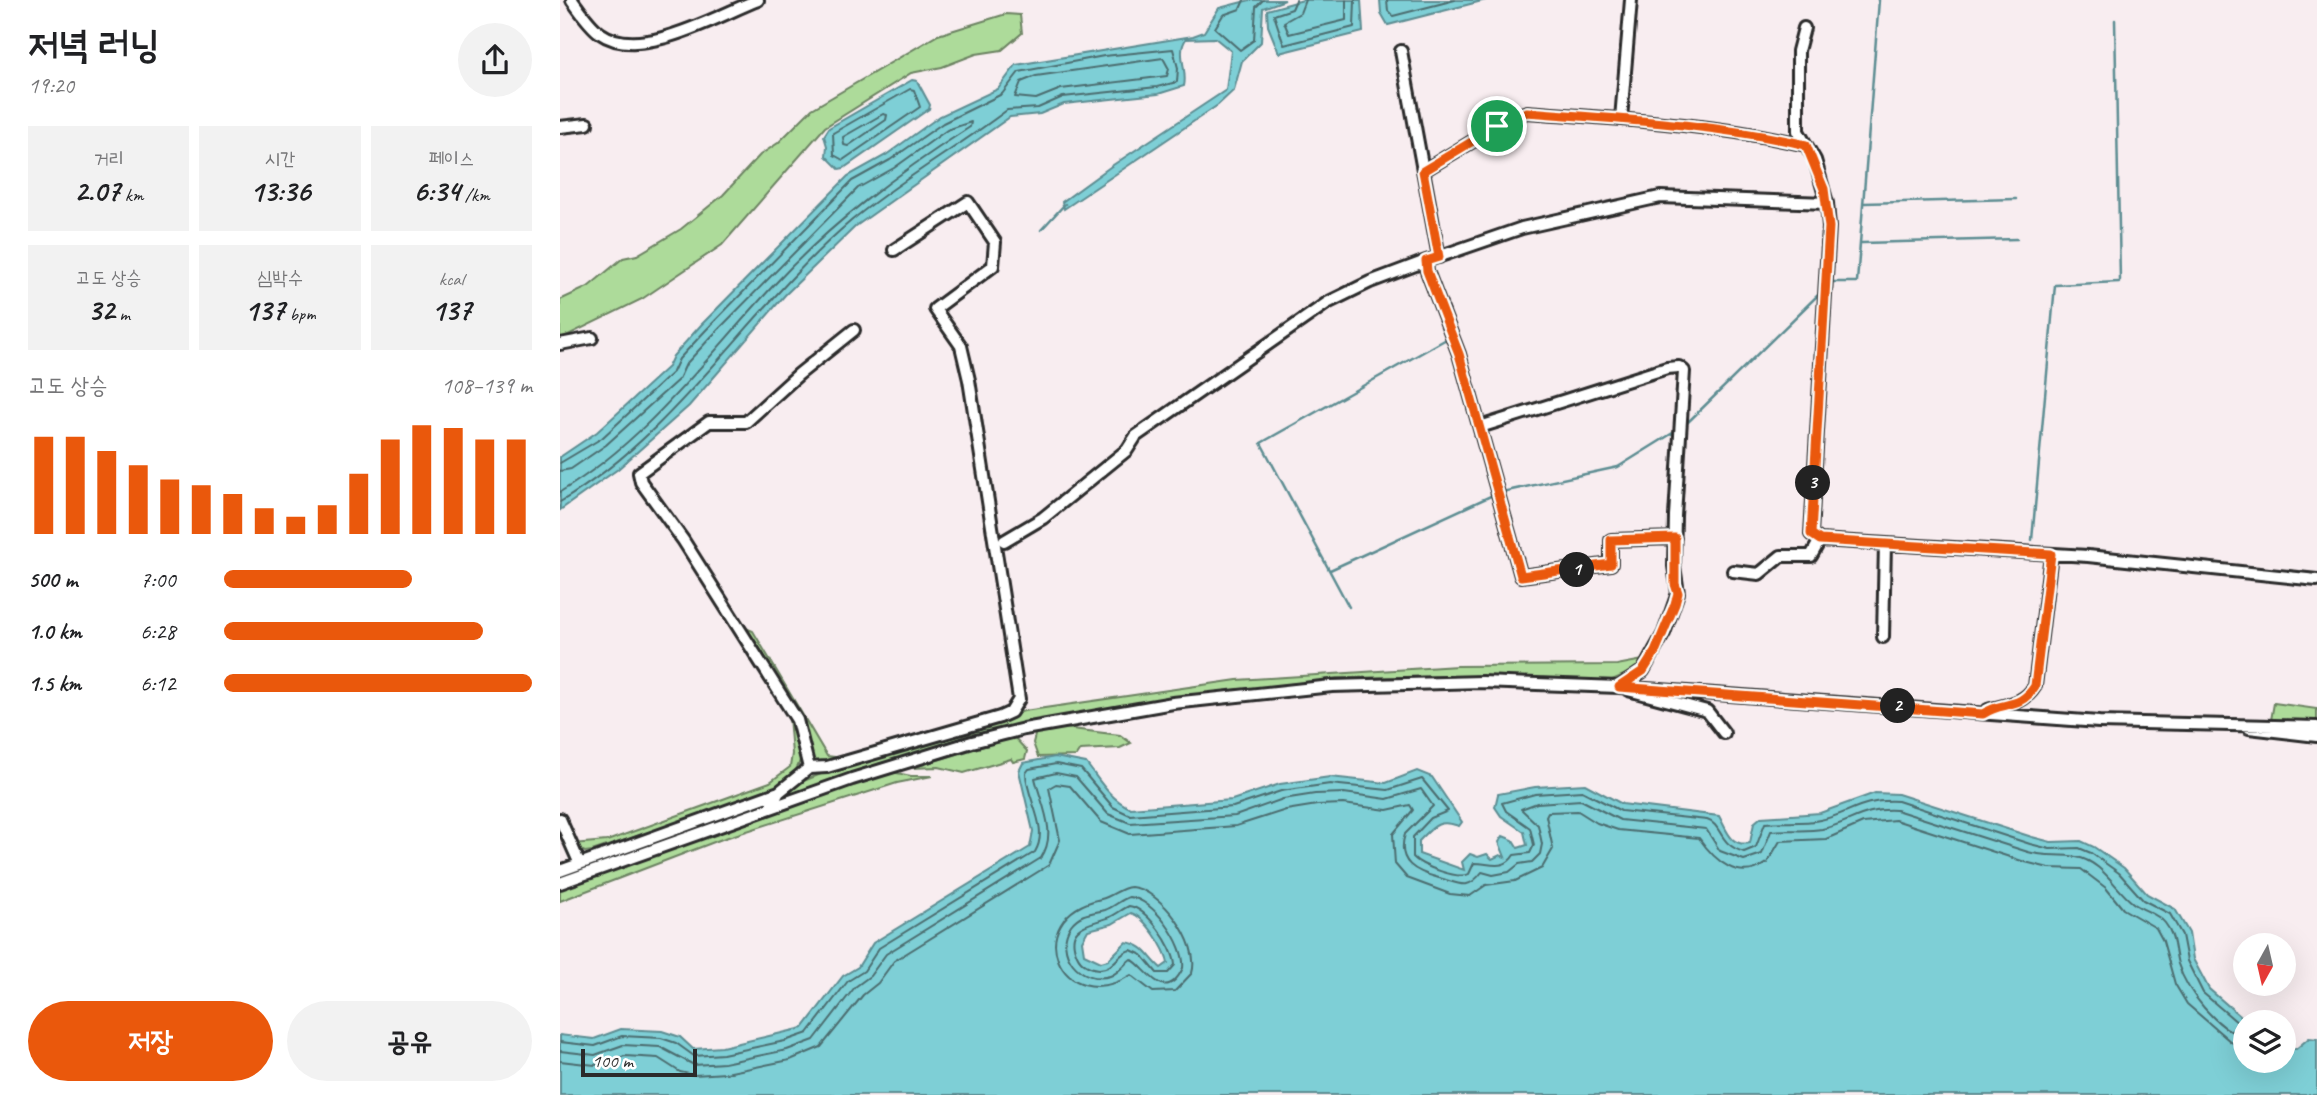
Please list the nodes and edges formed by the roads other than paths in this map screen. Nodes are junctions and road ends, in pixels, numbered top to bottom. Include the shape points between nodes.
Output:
1 (572, 0) edge
2 (758, 0) edge
3 (1631, 0) edge
4 (1804, 28) dead end
5 (1401, 51) dead end
6 (1621, 119) junction
7 (587, 124) dead end
8 (560, 127) edge
9 (1806, 145) junction
10 (1423, 171) junction
11 (1827, 203) junction
12 (894, 250) dead end
13 (1439, 257) junction
14 (1426, 261) junction
15 (854, 330) dead end
16 (592, 338) dead end
17 (560, 344) edge
18 (1480, 427) junction
19 (1675, 538) junction
20 (1820, 540) junction
21 (1004, 541) dead end
22 (1885, 544) junction
23 (2051, 554) junction
24 (1733, 572) dead end
25 (2317, 580) edge
26 (1883, 637) dead end
27 (1619, 687) junction
28 (1983, 714) junction
29 (2239, 725) junction
30 (2317, 727) edge
31 (1724, 733) dead end
32 (2317, 736) edge
33 (809, 768) junction
34 (779, 792) junction
35 (771, 807) junction
36 (560, 819) edge
37 (579, 862) junction
38 (560, 871) edge
39 (560, 883) edge

1 - 2 street via 599,33 641,42 668,38
3 - 6 street
4 - 9 street via 1798,51 1798,131
5 - 10 street
6 - 9 street
6 - 10 street via 1527,112
7 - 8 street
9 - 11 street
10 - 13 street
11 - 13 street via 1660,197 1522,228
11 - 20 street via 1811,523 1811,534
12 - 33 street via 968,202 995,242 993,266 935,309 961,346 969,380 1019,699 1011,712 1000,717 827,767
13 - 14 street
14 - 18 street
14 - 21 street via 1327,303 1136,436 1127,450 1043,518
15 - 33 street via 747,422 709,422 639,474 797,720
16 - 17 street
18 - 19 street via 1521,576 1611,564 1611,540
18 - 19 street via 1667,368 1682,368
19 - 27 street via 1675,604 1643,671
20 - 22 street
20 - 24 street via 1811,556 1782,556 1759,574
22 - 23 street
22 - 26 street
23 - 25 street
23 - 28 street via 2035,686 2016,704
27 - 28 street
27 - 31 street via 1707,711
27 - 35 street via 1393,682 1174,703 985,739
28 - 29 street
29 - 30 street
29 - 32 street
33 - 34 street
34 - 35 street
34 - 37 street
35 - 39 street
36 - 37 street
37 - 38 street

